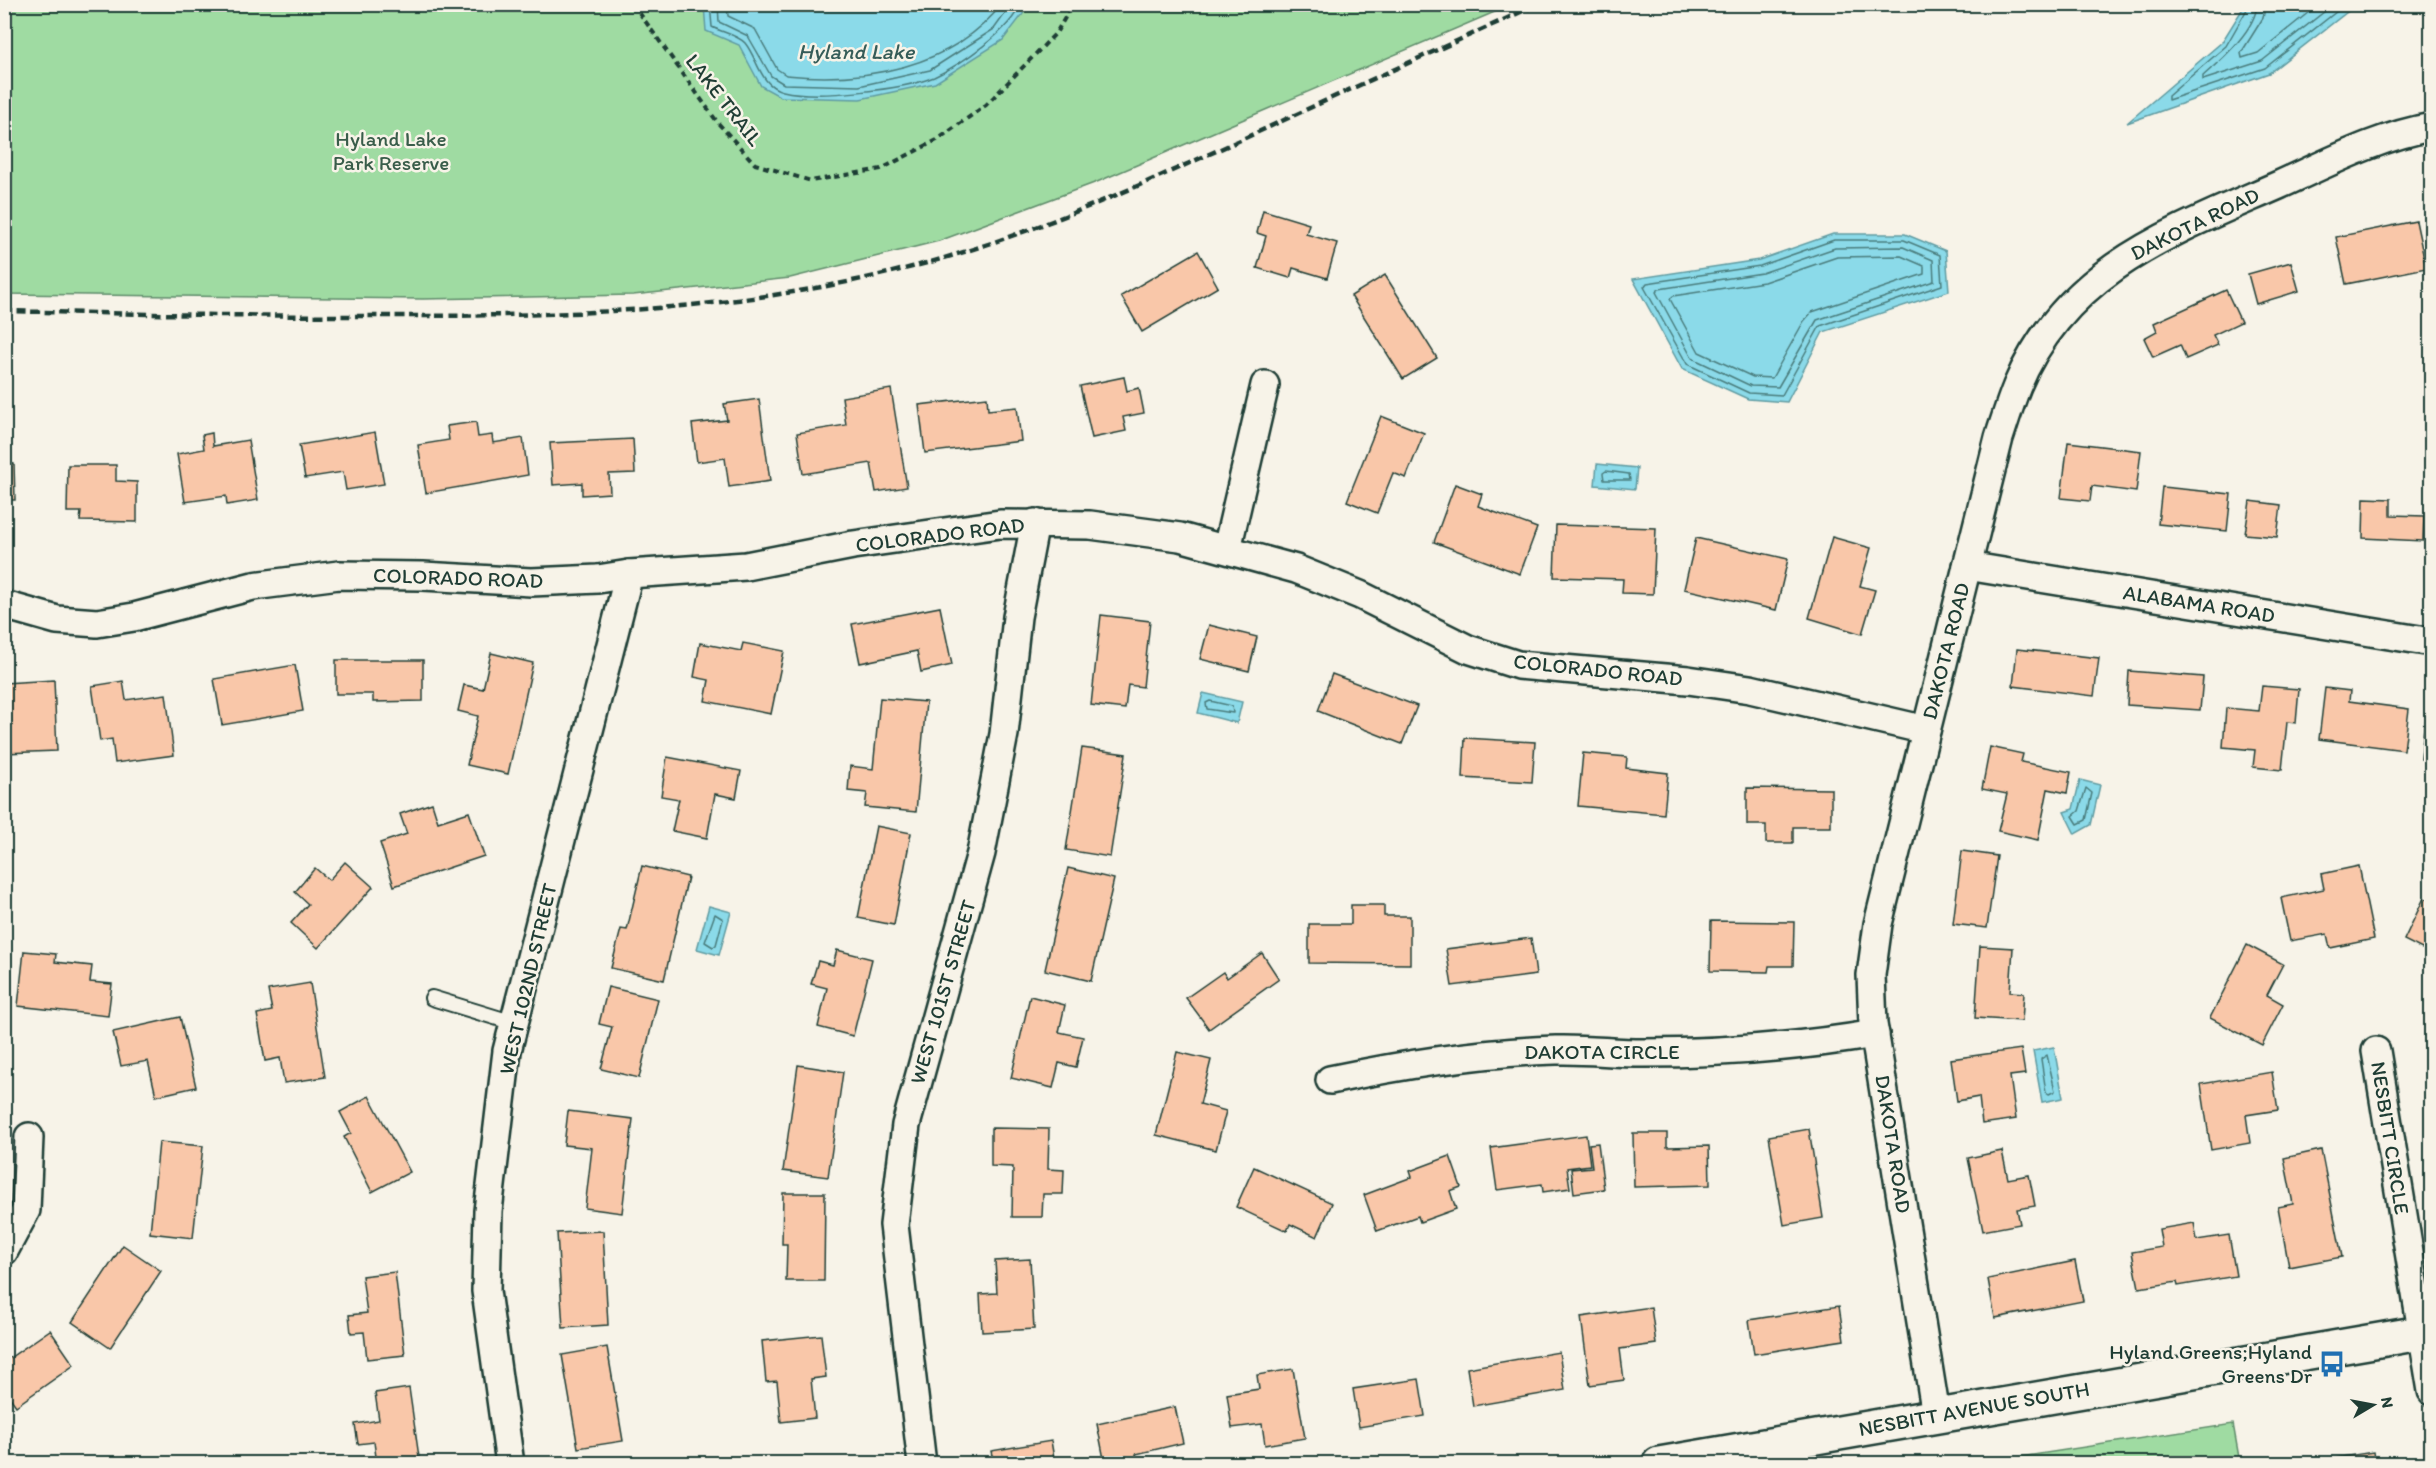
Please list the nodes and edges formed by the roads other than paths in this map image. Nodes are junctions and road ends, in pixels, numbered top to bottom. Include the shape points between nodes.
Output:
1 (2432, 126) edge
2 (1265, 385) dead end
3 (1035, 523) junction
4 (1227, 549) junction
5 (1967, 566) junction
6 (629, 574) junction
7 (4, 605) edge
8 (2432, 642) edge
9 (1926, 730) junction
10 (432, 998) dead end
11 (514, 1023) junction
12 (1875, 1034) junction
13 (2376, 1051) dead end
14 (1330, 1080) dead end
15 (29, 1137) dead end
16 (4, 1251) edge
17 (2427, 1331) edge
18 (2432, 1391) edge
19 (1936, 1415) junction
20 (510, 1464) edge
21 (922, 1464) edge
22 (1659, 1464) edge

1 - 5 street, DAKOTA ROAD via 2359,149 2178,229 2128,255 2084,290 2046,335 2018,384 1999,438
2 - 4 street
3 - 4 street, COLORADO ROAD via 1090,525 1180,537
3 - 6 street, COLORADO ROAD via 1000,524 853,545 746,566
3 - 21 street, WEST 101ST STREET via 1017,617 1004,734 981,853 906,1125 894,1225
4 - 9 street, COLORADO ROAD via 1296,569 1360,595 1468,649 1518,665 1750,689
5 - 8 street, ALABAMA ROAD
5 - 9 street, DAKOTA ROAD
6 - 7 street, COLORADO ROAD via 531,582 339,575 253,586 97,623 57,620
6 - 11 street, WEST 102ND STREET
9 - 12 street, DAKOTA ROAD via 1878,924 1871,975
10 - 11 lane
11 - 20 street, WEST 102ND STREET via 507,1051 488,1211 486,1291
12 - 14 street, DAKOTA CIRCLE via 1737,1051 1558,1050 1473,1055
12 - 19 street, DAKOTA ROAD
13 - 17 street, NESBITT CIRCLE
15 - 16 street via 26,1210
17 - 18 street, NESBITT CIRCLE
17 - 19 street, NESBITT AVENUE SOUTH
19 - 22 street, NESBITT AVENUE SOUTH

